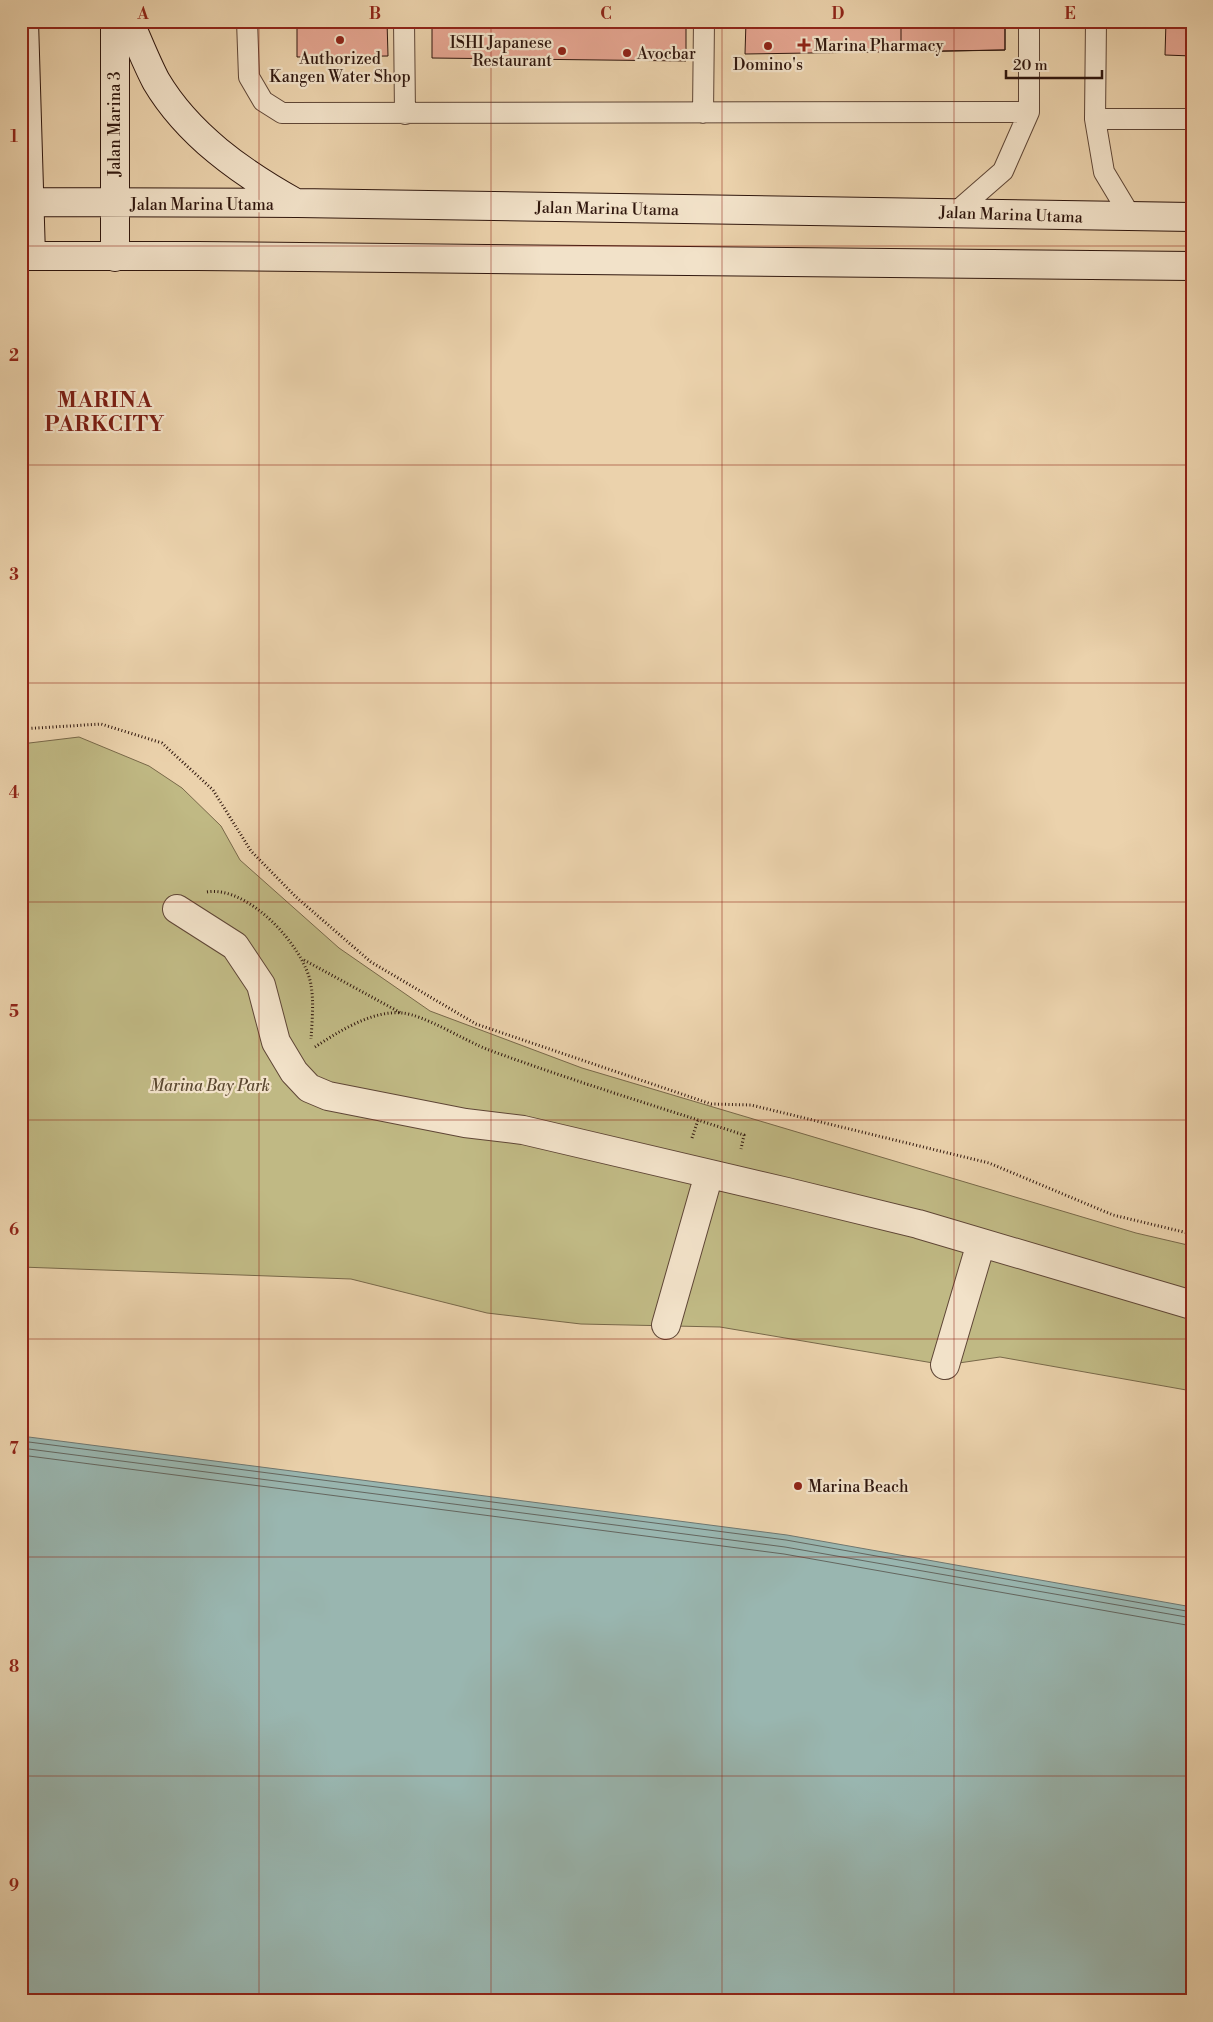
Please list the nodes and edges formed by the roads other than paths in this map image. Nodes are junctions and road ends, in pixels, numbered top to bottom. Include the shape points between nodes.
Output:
1 (24, 21) edge
2 (115, 21) edge
3 (129, 21) edge
4 (247, 21) edge
5 (404, 21) edge
6 (704, 21) edge
7 (1029, 21) edge
8 (1096, 21) edge
9 (1029, 112) junction
10 (703, 113) junction
11 (405, 114) junction
12 (1096, 119) junction
13 (1192, 119) edge
14 (25, 202) edge
15 (298, 203) junction
16 (114, 204) junction
17 (956, 212) junction
18 (1131, 217) junction
19 (1192, 217) edge
20 (26, 256) edge
21 (114, 257) junction
22 (1192, 266) edge
23 (177, 909) dead end
24 (720, 1177) junction
25 (981, 1243) junction
26 (1192, 1305) edge
27 (666, 1325) dead end
28 (945, 1365) dead end

1 - 14 main road
2 - 16 main road, Jalan Marina 3
3 - 15 main road via 156,81 187,124 253,178
4 - 11 lane via 249,77 263,101 282,113
5 - 11 lane
6 - 10 lane
7 - 9 lane
8 - 12 lane
9 - 10 lane
9 - 17 lane via 1003,171
10 - 11 lane
12 - 13 lane
12 - 18 lane via 1104,172
14 - 16 main road, Jalan Marina Utama
14 - 20 main road
15 - 16 main road, Jalan Marina Utama
15 - 17 main road, Jalan Marina Utama
16 - 21 main road, Jalan Marina 3
17 - 18 main road, Jalan Marina Utama
18 - 19 main road, Jalan Marina Utama
20 - 21 main road
21 - 22 main road
23 - 24 main road via 235,946 261,985 276,1042 294,1072 309,1088 328,1096 465,1123 523,1130
24 - 25 main road via 918,1224
24 - 27 main road
25 - 26 main road
25 - 28 main road

